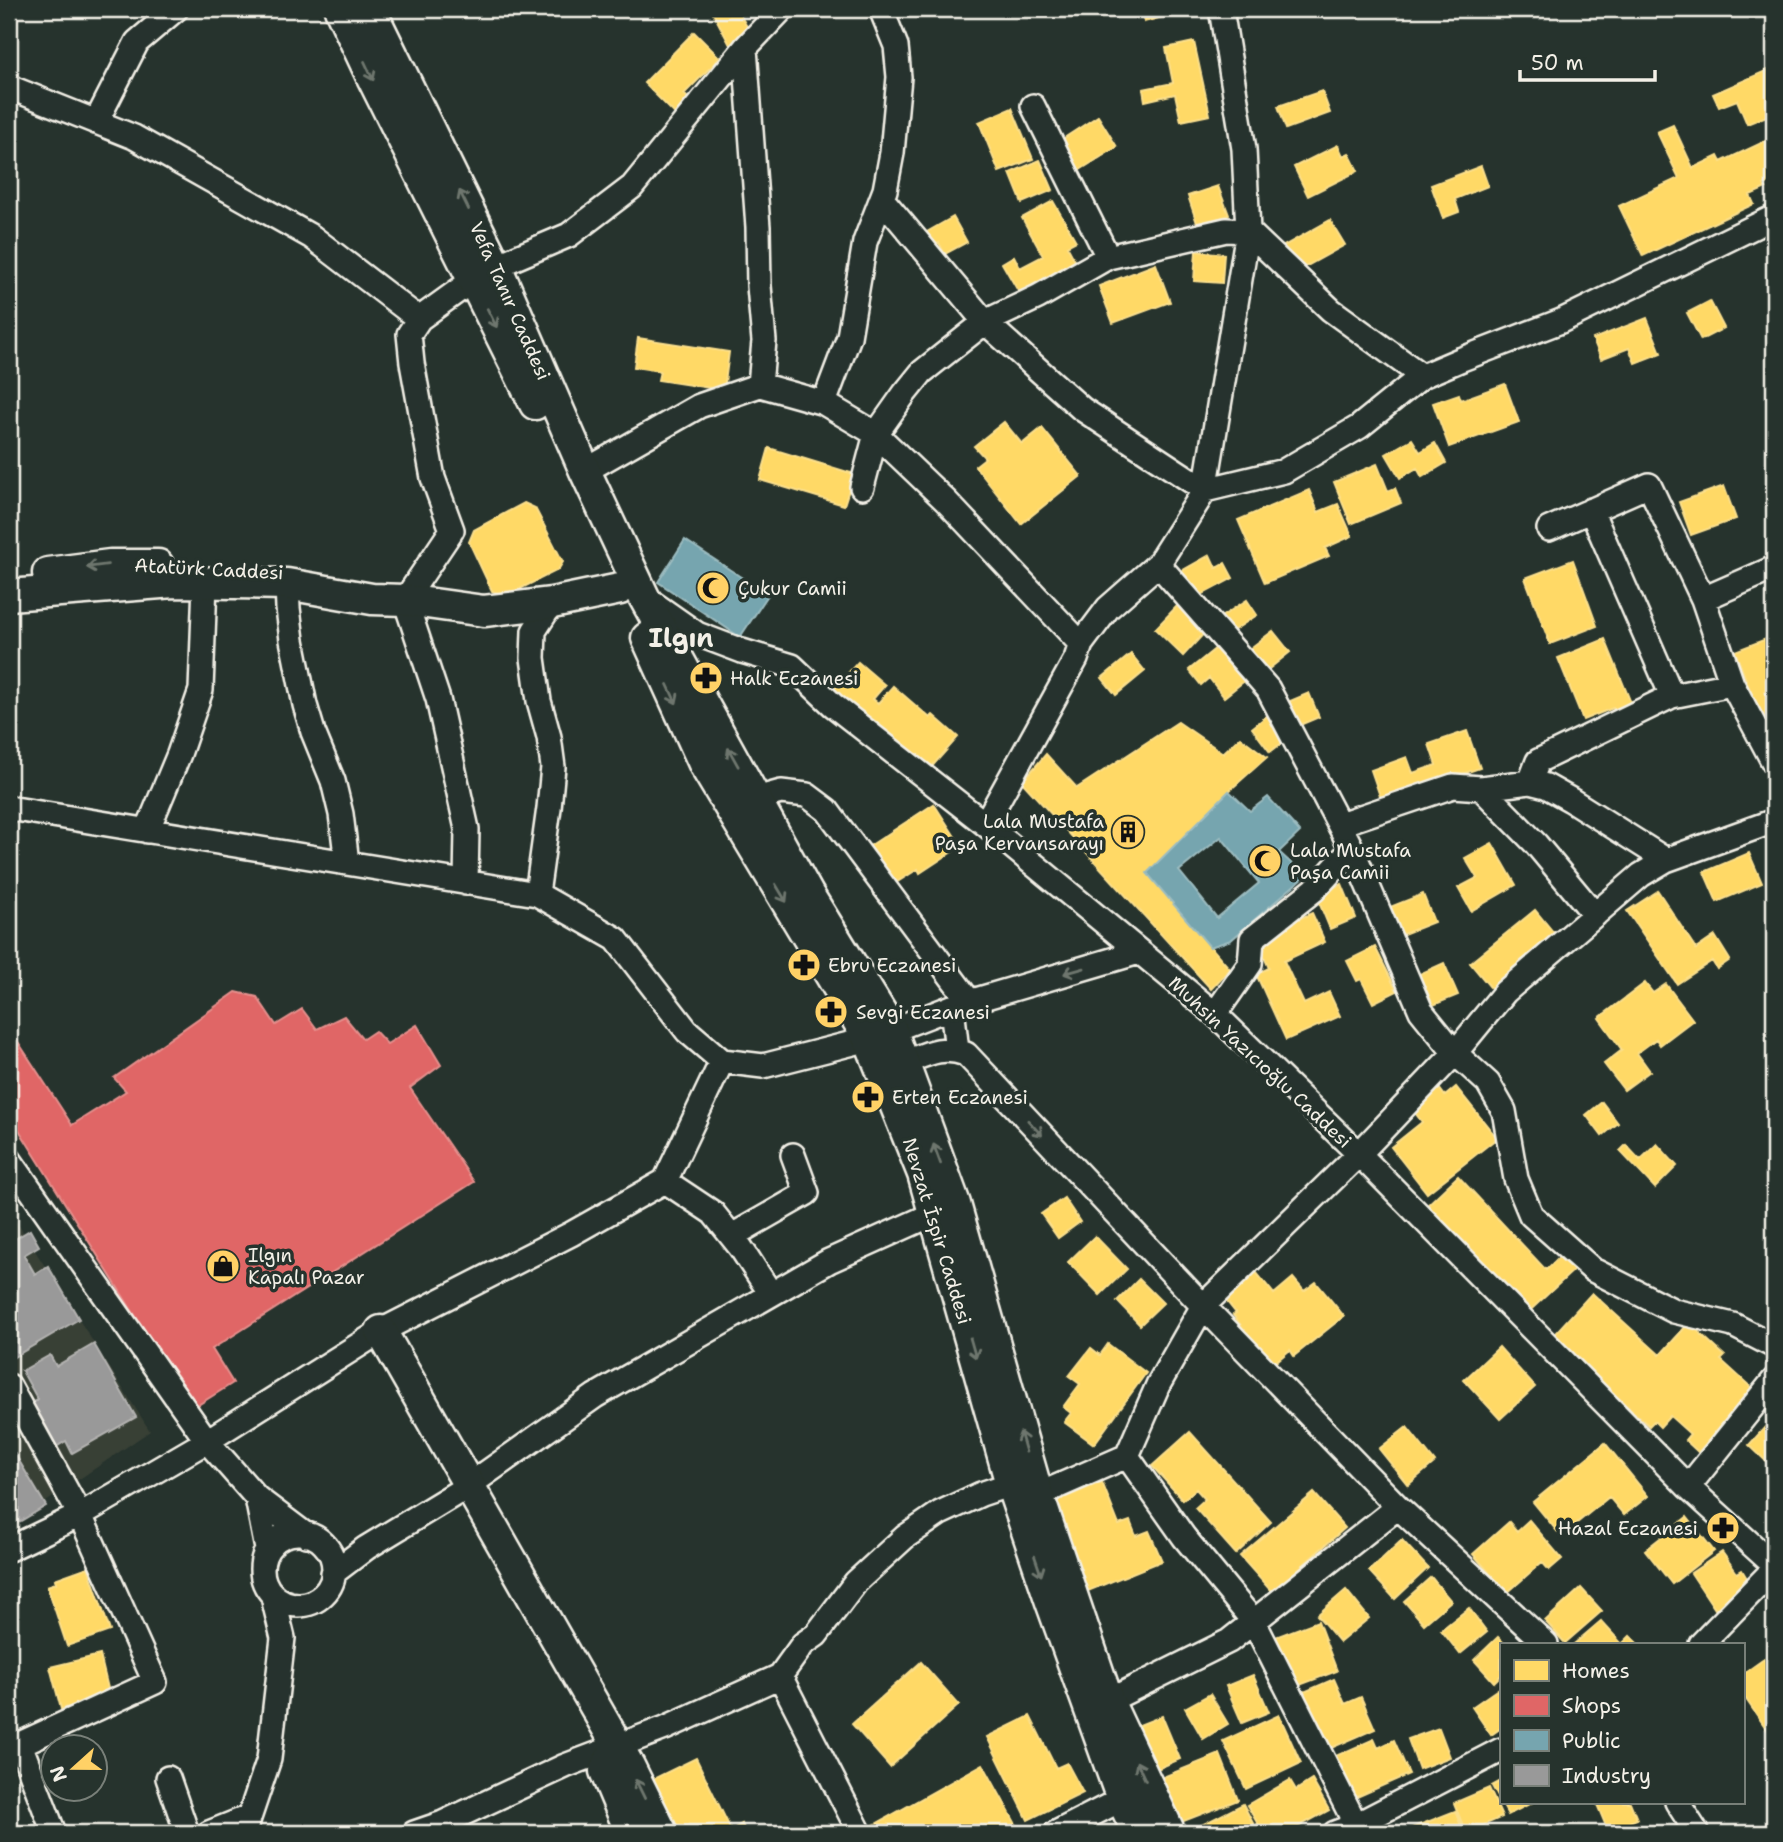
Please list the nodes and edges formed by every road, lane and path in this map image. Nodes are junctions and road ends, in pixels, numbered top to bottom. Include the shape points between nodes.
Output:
1 (176, 9) edge
2 (340, 9) edge
3 (370, 9) edge
4 (782, 9) edge
5 (881, 9) edge
6 (1221, 9) edge
7 (746, 48) junction
8 (9, 86) edge
9 (1033, 106) dead end
10 (96, 122) junction
11 (882, 199) junction
12 (1774, 217) edge
13 (1248, 231) junction
14 (1108, 257) junction
15 (485, 273) junction
16 (419, 319) junction
17 (985, 322) junction
18 (1422, 376) junction
19 (760, 386) junction
20 (824, 403) junction
21 (876, 435) junction
22 (585, 471) junction
23 (862, 487) dead end
24 (1205, 490) junction
25 (1591, 510) junction
26 (1549, 529) dead end
27 (1158, 564) junction
28 (1774, 568) edge
29 (9, 577) edge
30 (205, 583) junction
31 (287, 584) junction
32 (632, 593) junction
33 (9, 595) edge
34 (1703, 599) junction
35 (405, 600) junction
36 (552, 603) junction
37 (1081, 644) junction
38 (1732, 684) junction
39 (1672, 696) junction
40 (1774, 763) edge
41 (1530, 782) junction
42 (1481, 788) junction
43 (756, 799) junction
44 (9, 808) edge
45 (1774, 821) edge
46 (985, 824) junction
47 (1340, 824) junction
48 (147, 831) junction
49 (1352, 849) junction
50 (1666, 860) junction
51 (347, 863) junction
52 (466, 883) junction
53 (537, 894) junction
54 (1595, 915) junction
55 (1139, 952) junction
56 (961, 1004) junction
57 (1214, 1014) junction
58 (880, 1034) junction
59 (957, 1051) junction
60 (1455, 1053) junction
61 (722, 1061) junction
62 (904, 1063) junction
63 (1359, 1154) junction
64 (793, 1155) dead end
65 (9, 1159) edge
66 (665, 1181) junction
67 (17, 1186) edge
68 (945, 1208) junction
69 (732, 1236) junction
70 (771, 1294) junction
71 (1203, 1306) junction
72 (381, 1331) junction
73 (1774, 1346) edge
74 (1774, 1380) edge
75 (9, 1386) edge
76 (207, 1441) junction
77 (1128, 1456) junction
78 (1011, 1484) junction
79 (468, 1486) junction
80 (1688, 1487) junction
81 (1038, 1495) junction
82 (257, 1498) junction
83 (1398, 1507) junction
84 (80, 1515) junction
85 (313, 1538) junction
86 (366, 1548) junction
87 (9, 1549) edge
88 (267, 1549) junction
89 (1774, 1567) edge
90 (333, 1573) junction
91 (273, 1597) junction
92 (306, 1605) junction
93 (1254, 1622) junction
94 (283, 1639) junction
95 (1545, 1643) edge
96 (1702, 1643) edge
97 (780, 1676) junction
98 (1108, 1701) junction
99 (617, 1745) junction
100 (15, 1747) edge
101 (1500, 1750) edge
102 (168, 1778) dead end
103 (1122, 1799) junction
104 (1678, 1804) edge
105 (247, 1825) edge
106 (1350, 1830) edge
107 (54, 1833) edge
108 (187, 1833) edge
109 (209, 1833) edge
110 (414, 1833) edge
111 (631, 1833) edge
112 (662, 1833) edge
113 (860, 1833) edge
114 (1056, 1833) edge
115 (1138, 1833) edge
116 (1170, 1833) edge
117 (1697, 1833) edge

1 - 10 street via 137,42
2 -> 15 main road, Vefa Tanır Caddesi via 371,75
15 -> 3 main road, Vefa Tanır Caddesi
4 - 7 street
5 - 11 street via 896,46 899,77 892,153
6 - 13 street via 1244,149
7 - 15 street via 632,187 569,235
7 - 19 street via 764,341
8 - 10 street
9 - 14 street
10 - 16 street via 134,137 312,237
11 - 17 street
11 - 20 street via 866,242 849,337
12 - 18 street via 1561,321
13 - 14 street via 1226,230
13 - 18 street via 1331,310
13 - 24 street
14 - 17 street
15 - 16 street
15 - 22 main road, Vefa Tanır Caddesi
15 -> 32 main road, Vefa Tanır Caddesi via 568,469
16 - 35 street via 409,334 411,363 433,478 452,530
17 - 21 street via 922,372
17 - 24 street via 1082,409
18 - 24 street via 1359,427 1284,471
19 - 20 street
19 - 22 street via 699,406
20 - 21 street
21 - 23 street
21 - 37 street via 946,501
22 - 32 main road, Vefa Tanır Caddesi
24 - 27 street
25 - 26 street
25 - 34 street via 1649,485
25 - 39 street
27 - 37 street via 1108,608
27 - 47 street via 1268,689
28 - 34 street
35 -> 29 main road, Atatürk Caddesi via 361,579 175,565 110,565
30 - 31 main road, Atatürk Caddesi
30 - 33 main road, Atatürk Caddesi
30 - 48 street via 201,690
31 - 35 main road, Atatürk Caddesi
31 - 51 street via 305,705 333,781
32 - 36 main road, Atatürk Caddesi
43 -> 32 main road, Nevzat İspir Caddesi
32 - 46 street, Muhsin Yazıcıoğlu Caddesi via 698,634 792,666 833,705
32 -> 58 main road, Nevzat İspir Caddesi via 645,635 705,766
34 - 38 street
35 - 36 main road, Atatürk Caddesi via 484,611
35 - 52 street via 439,699 467,829
36 - 53 street via 534,631 539,701 553,767
37 - 46 street
38 - 39 street
38 - 40 street
39 - 41 street via 1538,761
41 - 42 street
41 - 50 street via 1571,800
42 - 47 street via 1453,786
42 - 54 street via 1536,844
43 - 56 street via 781,792 807,795 827,810
43 - 58 main road, Nevzat İspir Caddesi
44 - 48 street
45 - 50 street
46 - 55 street, Muhsin Yazıcıoğlu Caddesi
47 - 49 street
48 - 51 street
49 - 57 street via 1314,890 1252,939 1250,964
49 - 60 street via 1421,1012
50 - 54 street
51 - 52 street
52 - 53 street
53 - 61 street via 616,939 687,1031
54 - 60 street via 1505,992
55 -> 56 street
55 - 57 street, Muhsin Yazıcıoğlu Caddesi
56 - 58 street
56 - 59 street
57 - 63 street, Muhsin Yazıcıoğlu Caddesi
58 - 61 street via 763,1066
58 - 62 main road, Nevzat İspir Caddesi
58 - 68 main road, Nevzat İspir Caddesi via 923,1174
59 - 62 street via 932,1051
59 -> 71 street via 966,1054
60 - 63 street
60 - 73 street via 1488,1083 1504,1111 1516,1179 1531,1215 1592,1270 1674,1311 1733,1325
61 - 66 street
68 -> 62 main road, Nevzat İspir Caddesi
63 - 71 street
63 - 80 street, Muhsin Yazıcıoğlu Caddesi
64 - 69 street via 807,1194
65 - 67 street
66 - 69 street via 713,1213
66 - 72 street
67 - 76 street
68 - 70 street via 829,1261
68 -> 78 main road, Nevzat İspir Caddesi
81 -> 68 main road, Nevzat İspir Caddesi
69 - 70 street
70 - 79 street via 595,1396
71 - 77 street via 1158,1385
71 - 83 street
72 - 76 street
72 - 79 main road
74 - 80 street
75 - 84 street
76 - 82 street
76 - 84 street
77 - 81 street
77 - 93 street via 1185,1537
78 - 97 street via 940,1513 905,1537 856,1582
78 -> 103 main road, Nevzat İspir Caddesi
79 - 86 street
79 - 99 main road
80 - 89 street, Muhsin Yazıcıoğlu Caddesi
81 - 98 main road, Nevzat İspir Caddesi
82 - 85 street
82 - 88 street
83 - 93 street
83 - 95 street
84 - 87 street
84 - 100 street via 155,1682
85 - 86 street
85 - 88 street via 298,1533 281,1537
85 - 90 street via 328,1548
86 - 90 street
88 - 91 street via 261,1565 263,1582
89 - 96 street
90 - 92 street via 322,1597
91 - 92 street via 289,1605
91 - 94 street
92 - 94 street
93 - 98 street via 1230,1641
93 - 106 street
94 - 105 street via 269,1759
97 - 99 street
97 - 113 street
116 -> 98 main road, Nevzat İspir Caddesi
99 - 110 street
99 - 111 main road via 605,1771
112 -> 99 main road
100 - 107 street
101 - 106 street
102 - 108 street
103 - 114 street
103 - 115 main road, Nevzat İspir Caddesi
104 - 117 street
105 - 109 street

